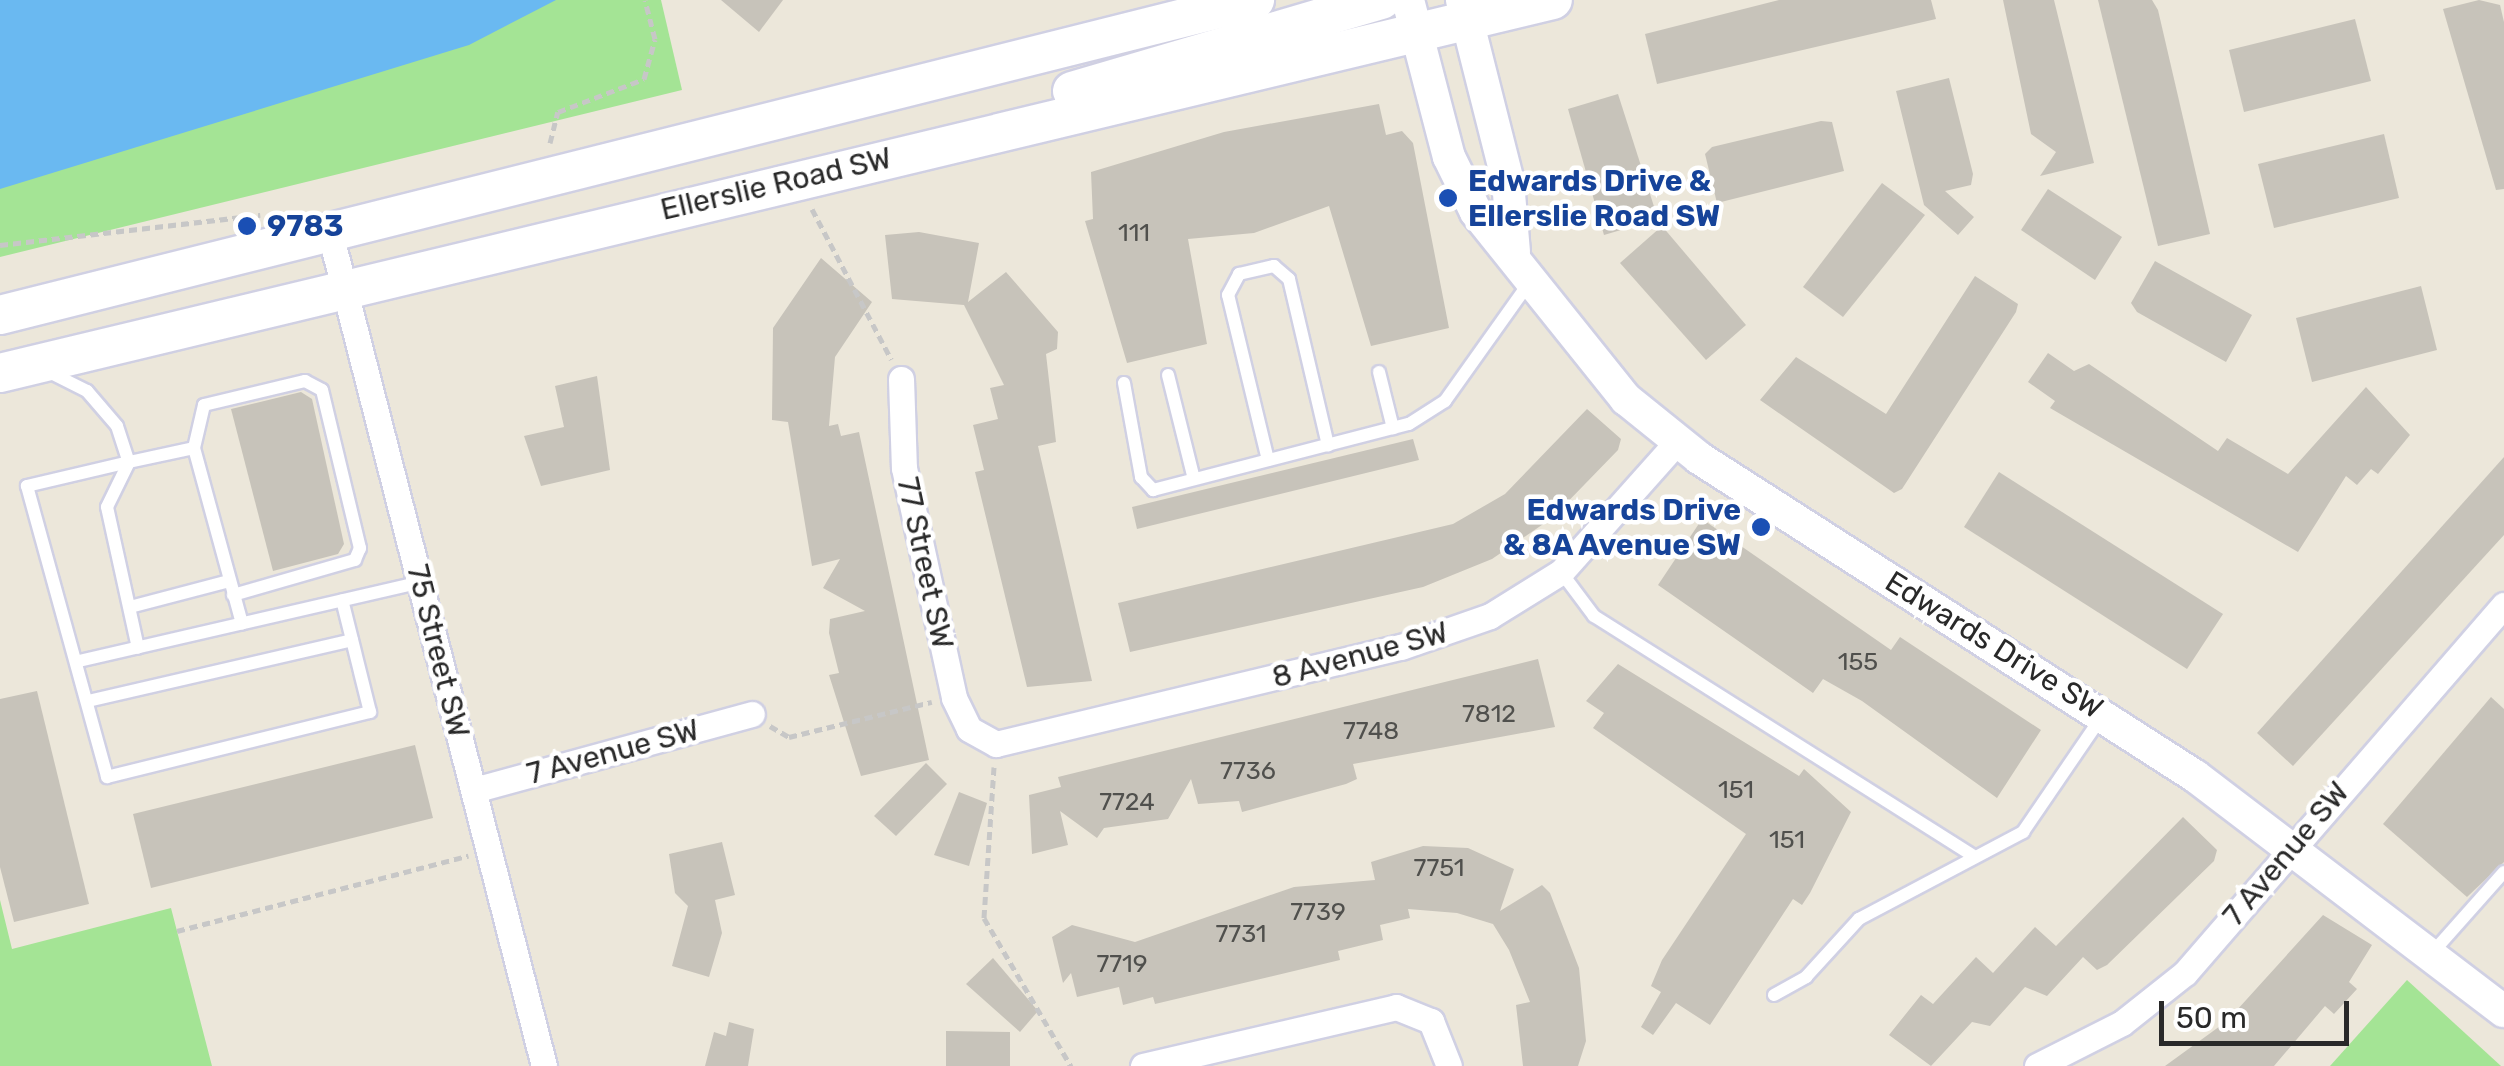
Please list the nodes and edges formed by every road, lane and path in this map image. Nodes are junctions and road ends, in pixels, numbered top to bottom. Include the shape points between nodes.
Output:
1 (646, 0) edge
2 (1255, 0) edge
3 (1382, 0) edge
4 (1436, 0) edge
5 (1553, 0) edge
6 (1465, 11) edge
7 (1412, 17) edge
8 (569, 138) dead end
9 (550, 143) junction
10 (532, 148) dead end
11 (926, 148) junction
12 (811, 206) dead end
13 (270, 213) dead end
14 (331, 237) junction
15 (0, 245) edge
16 (1514, 252) junction
17 (1530, 281) junction
18 (345, 289) junction
19 (0, 315) edge
20 (17, 368) edge
21 (1379, 372) dead end
22 (1168, 375) dead end
23 (901, 379) joint
24 (1124, 383) dead end
25 (1394, 428) junction
26 (1676, 443) junction
27 (1328, 445) junction
28 (194, 448) junction
29 (1268, 460) junction
30 (129, 462) junction
31 (1194, 479) junction
32 (1561, 572) junction
33 (420, 582) junction
34 (232, 588) junction
35 (342, 600) junction
36 (2504, 605) edge
37 (130, 607) junction
38 (242, 624) junction
39 (352, 640) junction
40 (138, 648) junction
41 (79, 661) junction
42 (88, 701) junction
43 (934, 701) dead end
44 (752, 714) joint
45 (2104, 714) junction
46 (988, 740) junction
47 (474, 790) junction
48 (2292, 847) junction
49 (490, 850) junction
50 (1972, 856) junction
51 (2504, 872) edge
52 (177, 931) dead end
53 (2433, 952) junction
54 (1774, 995) dead end
55 (2504, 1010) edge
56 (544, 1066) edge
57 (1071, 1066) edge
58 (1143, 1066) edge
59 (1449, 1066) edge
60 (2037, 1066) edge

1 - 9 path via 655,39 644,78 558,112
2 - 14 main road, Ellerslie Road SW
3 - 11 main road via 1071,91
4 - 7 main road
5 - 6 main road, Ellerslie Road SW
6 - 7 main road, Ellerslie Road SW
6 - 16 street, Edwards Drive SW via 1508,182
7 - 11 main road, Ellerslie Road SW
7 - 16 street, Edwards Drive SW via 1460,184
8 - 9 path
9 - 10 path
11 - 18 main road, Ellerslie Road SW
12 - 23 path
13 - 15 path
14 - 18 street, 75 Street SW
14 - 19 main road, Ellerslie Road SW
16 - 17 street, Edwards Drive SW
17 - 25 lane via 1444,401
17 - 26 street, Edwards Drive SW via 1593,365
18 - 20 main road, Ellerslie Road SW
18 - 33 street, 75 Street SW
20 - 30 lane via 87,391 117,426
21 - 25 lane
22 - 31 lane
23 - 46 street, 77 Street SW via 904,468 924,572 957,708
24 - 31 lane via 1141,477 1153,490
25 - 27 lane
26 - 32 street, 8 Avenue SW
26 - 45 street, Edwards Drive SW
27 - 29 lane
27 - 29 lane via 1290,279 1274,266 1239,274 1228,295
28 - 30 lane
28 - 34 lane
28 - 34 lane via 204,405 305,381 322,390 360,548 355,560
29 - 31 lane
30 - 37 lane via 107,507
30 - 41 lane via 27,486
32 - 46 street, 8 Avenue SW via 1446,634
32 - 50 lane via 1594,616
33 - 35 lane
33 - 47 street, 75 Street SW
34 - 37 lane
34 - 38 lane
35 - 38 lane
35 - 39 lane
36 - 48 street, 7 Avenue SW
37 - 40 lane
38 - 40 lane
39 - 42 lane
39 - 42 lane via 370,712 107,778
40 - 41 lane
41 - 42 lane
43 - 44 path via 789,737
44 - 47 street, 7 Avenue SW
45 - 48 street, Edwards Drive SW
45 - 50 lane via 2022,832
46 - 57 path via 984,918
47 - 49 street, 75 Street SW
48 - 53 street, Edwards Drive SW
48 - 60 street, 7 Avenue SW via 2166,990
49 - 52 path
49 - 56 street, 75 Street SW
50 - 54 lane via 1859,919 1806,977
51 - 53 lane
53 - 55 street, Edwards Drive SW
58 - 59 street via 1370,1010 1420,1014 1439,1033

